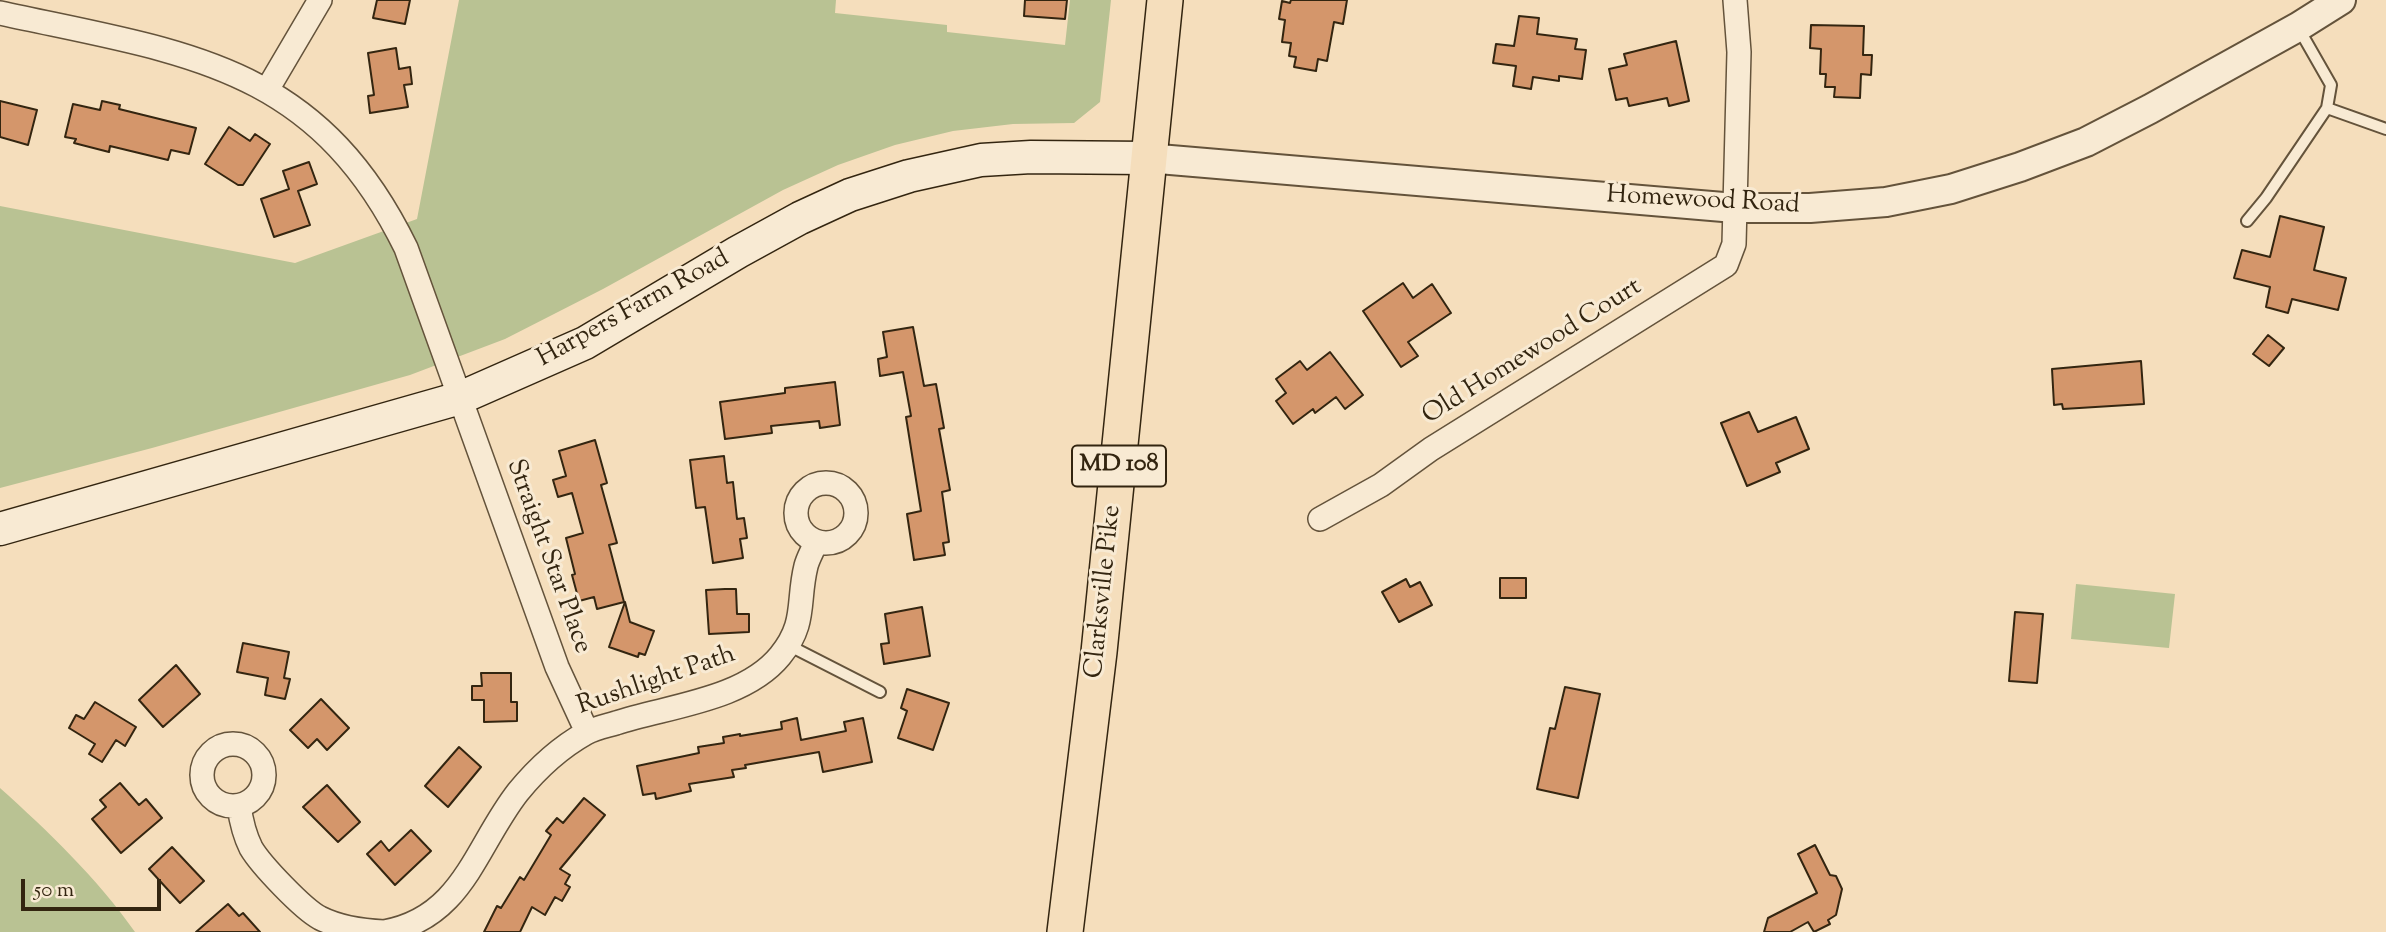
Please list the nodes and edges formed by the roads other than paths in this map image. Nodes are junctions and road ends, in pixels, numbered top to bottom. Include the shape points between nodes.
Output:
1 (320, 0) edge
2 (1165, 0) edge
3 (1735, 0) edge
4 (2341, 0) edge
5 (0, 13) edge
6 (2298, 27) junction
7 (267, 90) junction
8 (2327, 108) junction
9 (2386, 129) edge
10 (1147, 158) junction
11 (1735, 208) junction
12 (2247, 221) dead end
13 (460, 398) junction
14 (1320, 519) dead end
15 (0, 529) edge
16 (816, 542) dead end
17 (788, 645) junction
18 (880, 692) dead end
19 (587, 732) junction
20 (239, 806) dead end
21 (396, 931) edge
22 (1065, 932) edge

1 - 7 street
2 - 10 main road, Clarksville Pike / MD 108
3 - 11 street, Old Homewood Court via 1739,52
4 - 6 street, Homewood Road
5 - 7 street, Straight Star Place via 196,58
6 - 8 lane via 2331,85
6 - 11 street, Homewood Road via 2086,142 2020,167 1951,189 1886,202
7 - 13 street, Straight Star Place via 326,133 390,214
8 - 9 lane
8 - 12 lane
10 - 11 street, Homewood Road
10 - 13 main road, Harpers Farm Road via 981,160 850,195 749,246 585,343
10 - 22 main road, Clarksville Pike / MD 108 via 1101,638
11 - 14 street, Old Homewood Court via 1734,244 1726,265 1717,272
13 - 15 main road, Harpers Farm Road
13 - 19 street, Straight Star Place via 557,667
16 - 17 street, Rushlight Path via 806,565 800,619
17 - 18 lane
17 - 19 street, Rushlight Path via 761,674 736,690
19 - 21 street, Rushlight Path via 519,792 443,905
20 - 21 street, Rushlight Path via 253,850 306,908 341,926

